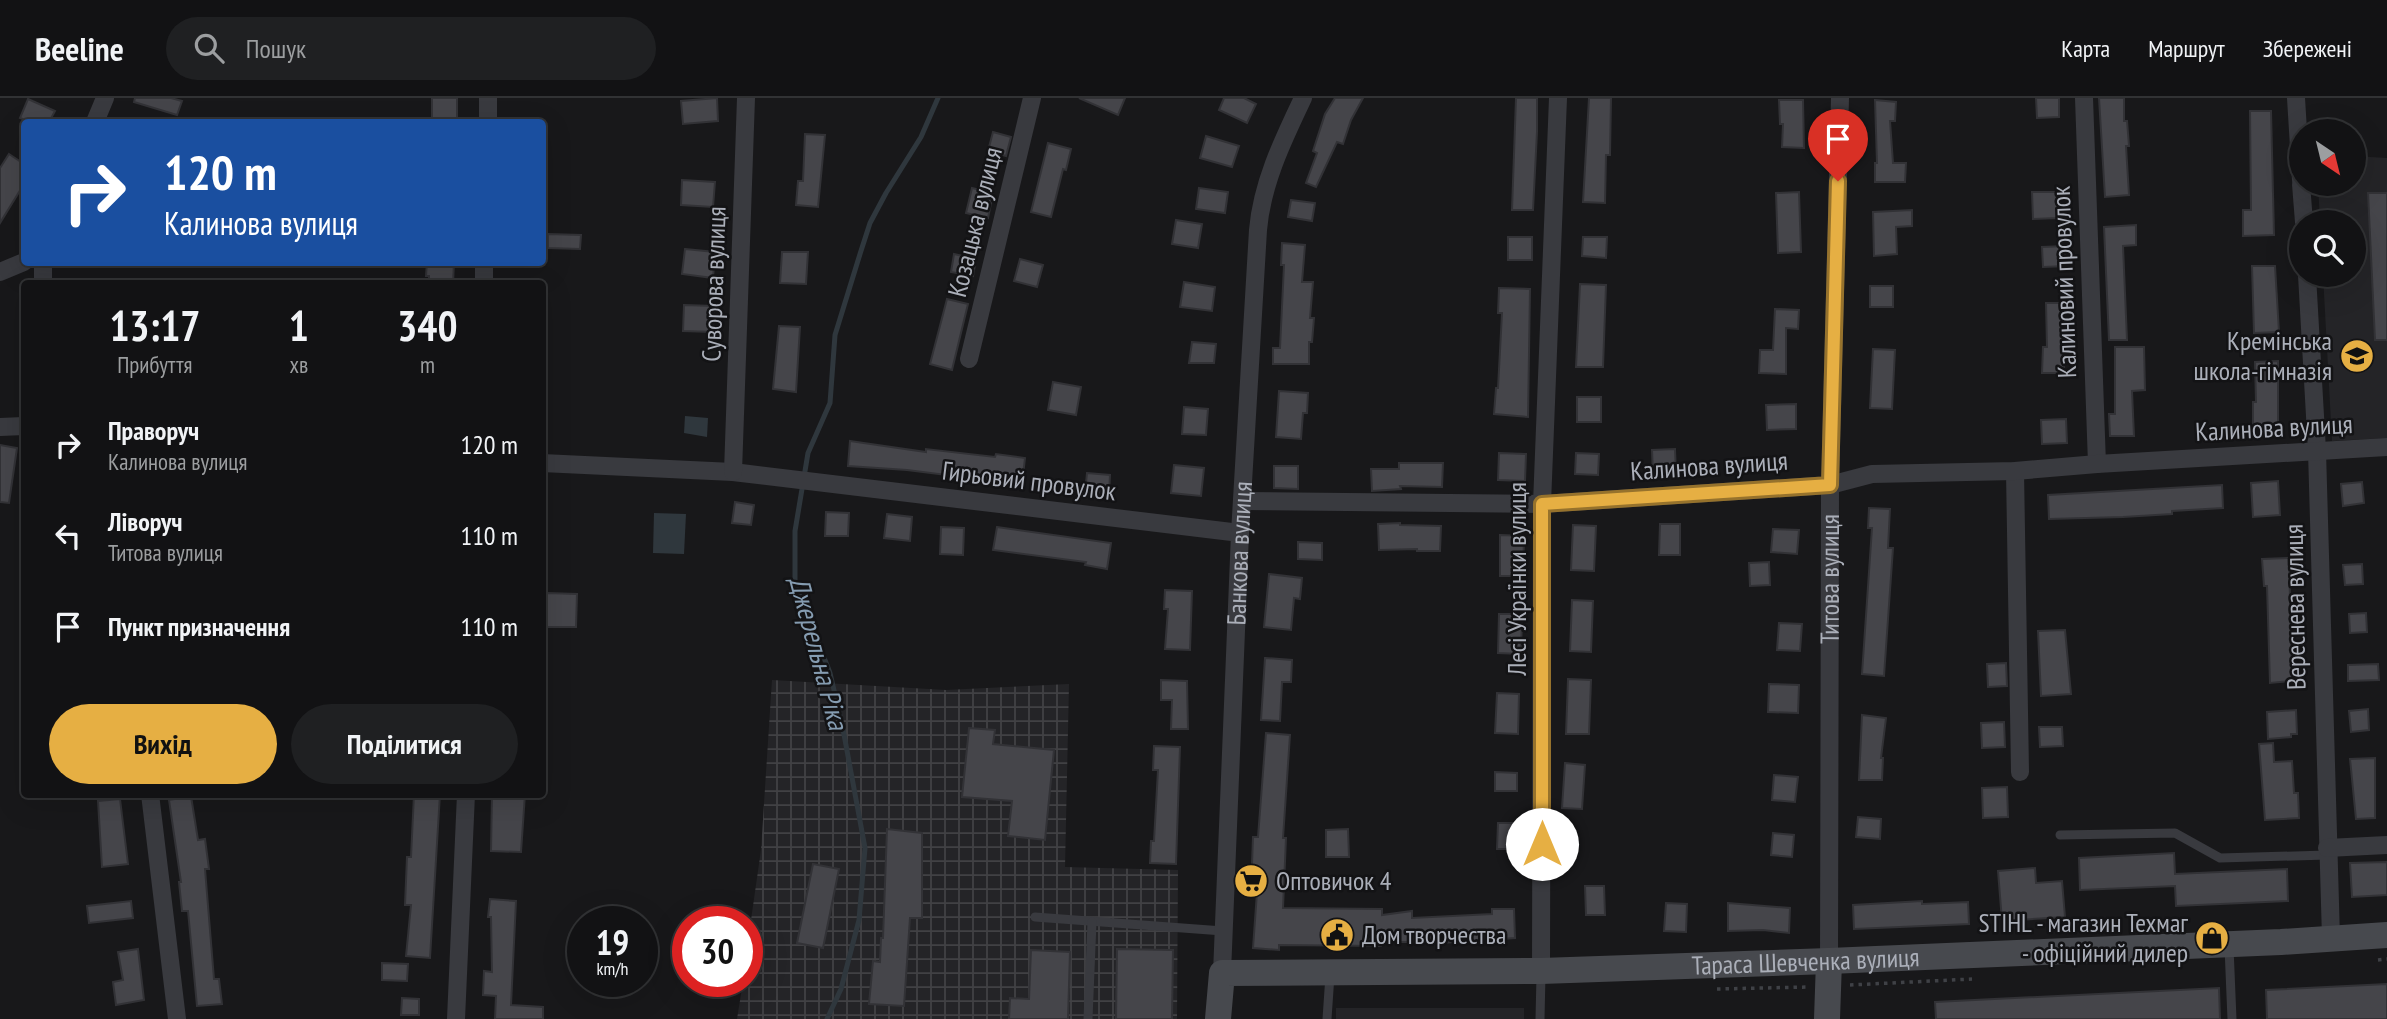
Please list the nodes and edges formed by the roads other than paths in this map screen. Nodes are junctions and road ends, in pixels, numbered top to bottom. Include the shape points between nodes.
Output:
1 (104, 98) edge
2 (488, 98) edge
3 (747, 98) edge
4 (1032, 98) edge
5 (1303, 98) edge
6 (1558, 98) edge
7 (1840, 98) edge
8 (2084, 98) edge
9 (2296, 98) edge
10 (96, 119) edge
11 (488, 119) edge
12 (2297, 119) edge
13 (21, 263) edge
14 (0, 272) edge
15 (2308, 287) edge
16 (969, 359) dead end
17 (21, 426) edge
18 (0, 427) edge
19 (2387, 447) edge
20 (2317, 451) junction
21 (546, 463) edge
22 (2097, 464) junction
23 (2015, 471) junction
24 (733, 472) junction
25 (1830, 485) junction
26 (1242, 501) junction
27 (1542, 504) junction
28 (1240, 533) junction
29 (2020, 772) dead end
30 (150, 798) edge
31 (466, 798) edge
32 (2060, 835) dead end
33 (2387, 845) edge
34 (2327, 852) junction
35 (1035, 916) dead end
36 (1092, 922) junction
37 (1223, 931) junction
38 (2387, 935) edge
39 (2331, 938) junction
40 (2230, 942) junction
41 (1829, 961) junction
42 (1541, 971) junction
43 (1222, 973) junction
44 (1331, 974) junction
45 (177, 1019) edge
46 (456, 1019) edge
47 (1088, 1019) edge
48 (1218, 1019) edge
49 (1327, 1019) edge
50 (1540, 1019) edge
51 (1827, 1019) edge
52 (2232, 1019) edge

1 - 10 street
2 - 11 street
3 - 24 street, Суворова вулиця
4 - 16 street, Козацька вулиця
5 - 26 street, Банкова вулиця via 1278,151 1259,215
6 - 27 street, Лесі Українки вулиця
7 - 25 street, Титова вулиця
8 - 22 street, Калиновий провулок
9 - 12 street
13 - 14 street
15 - 20 street, Вереснева вулиця
17 - 18 street
19 - 20 street, Калинова вулиця
20 - 22 street, Калинова вулиця
20 - 34 street, Вереснева вулиця
21 - 24 street
22 - 23 street, Калинова вулиця
23 - 25 street, Калинова вулиця via 1872,474
23 - 29 street
24 - 28 street, Гирьовий провулок
25 - 27 street, Калинова вулиця
25 - 41 street, Титова вулиця
26 - 27 street, Калинова вулиця
26 - 28 street, Банкова вулиця
27 - 42 street, Лесі Українки вулиця
28 - 37 street, Банкова вулиця
30 - 45 street
31 - 46 street
32 - 34 lane via 2175,833 2220,858
33 - 34 street
34 - 39 street, Вереснева вулиця
35 - 36 lane
36 - 37 lane
36 - 47 lane
37 - 43 street, Банкова вулиця
38 - 39 street, Тараса Шевченка вулиця
39 - 40 street, Тараса Шевченка вулиця
40 - 41 street, Тараса Шевченка вулиця
40 - 52 lane
41 - 42 street, Тараса Шевченка вулиця
41 - 51 street, Титова вулиця
42 - 44 street, Тараса Шевченка вулиця
42 - 50 lane, Лесі Українки вулиця
43 - 44 street, Тараса Шевченка вулиця
43 - 48 street, Банкова вулиця
44 - 49 lane

